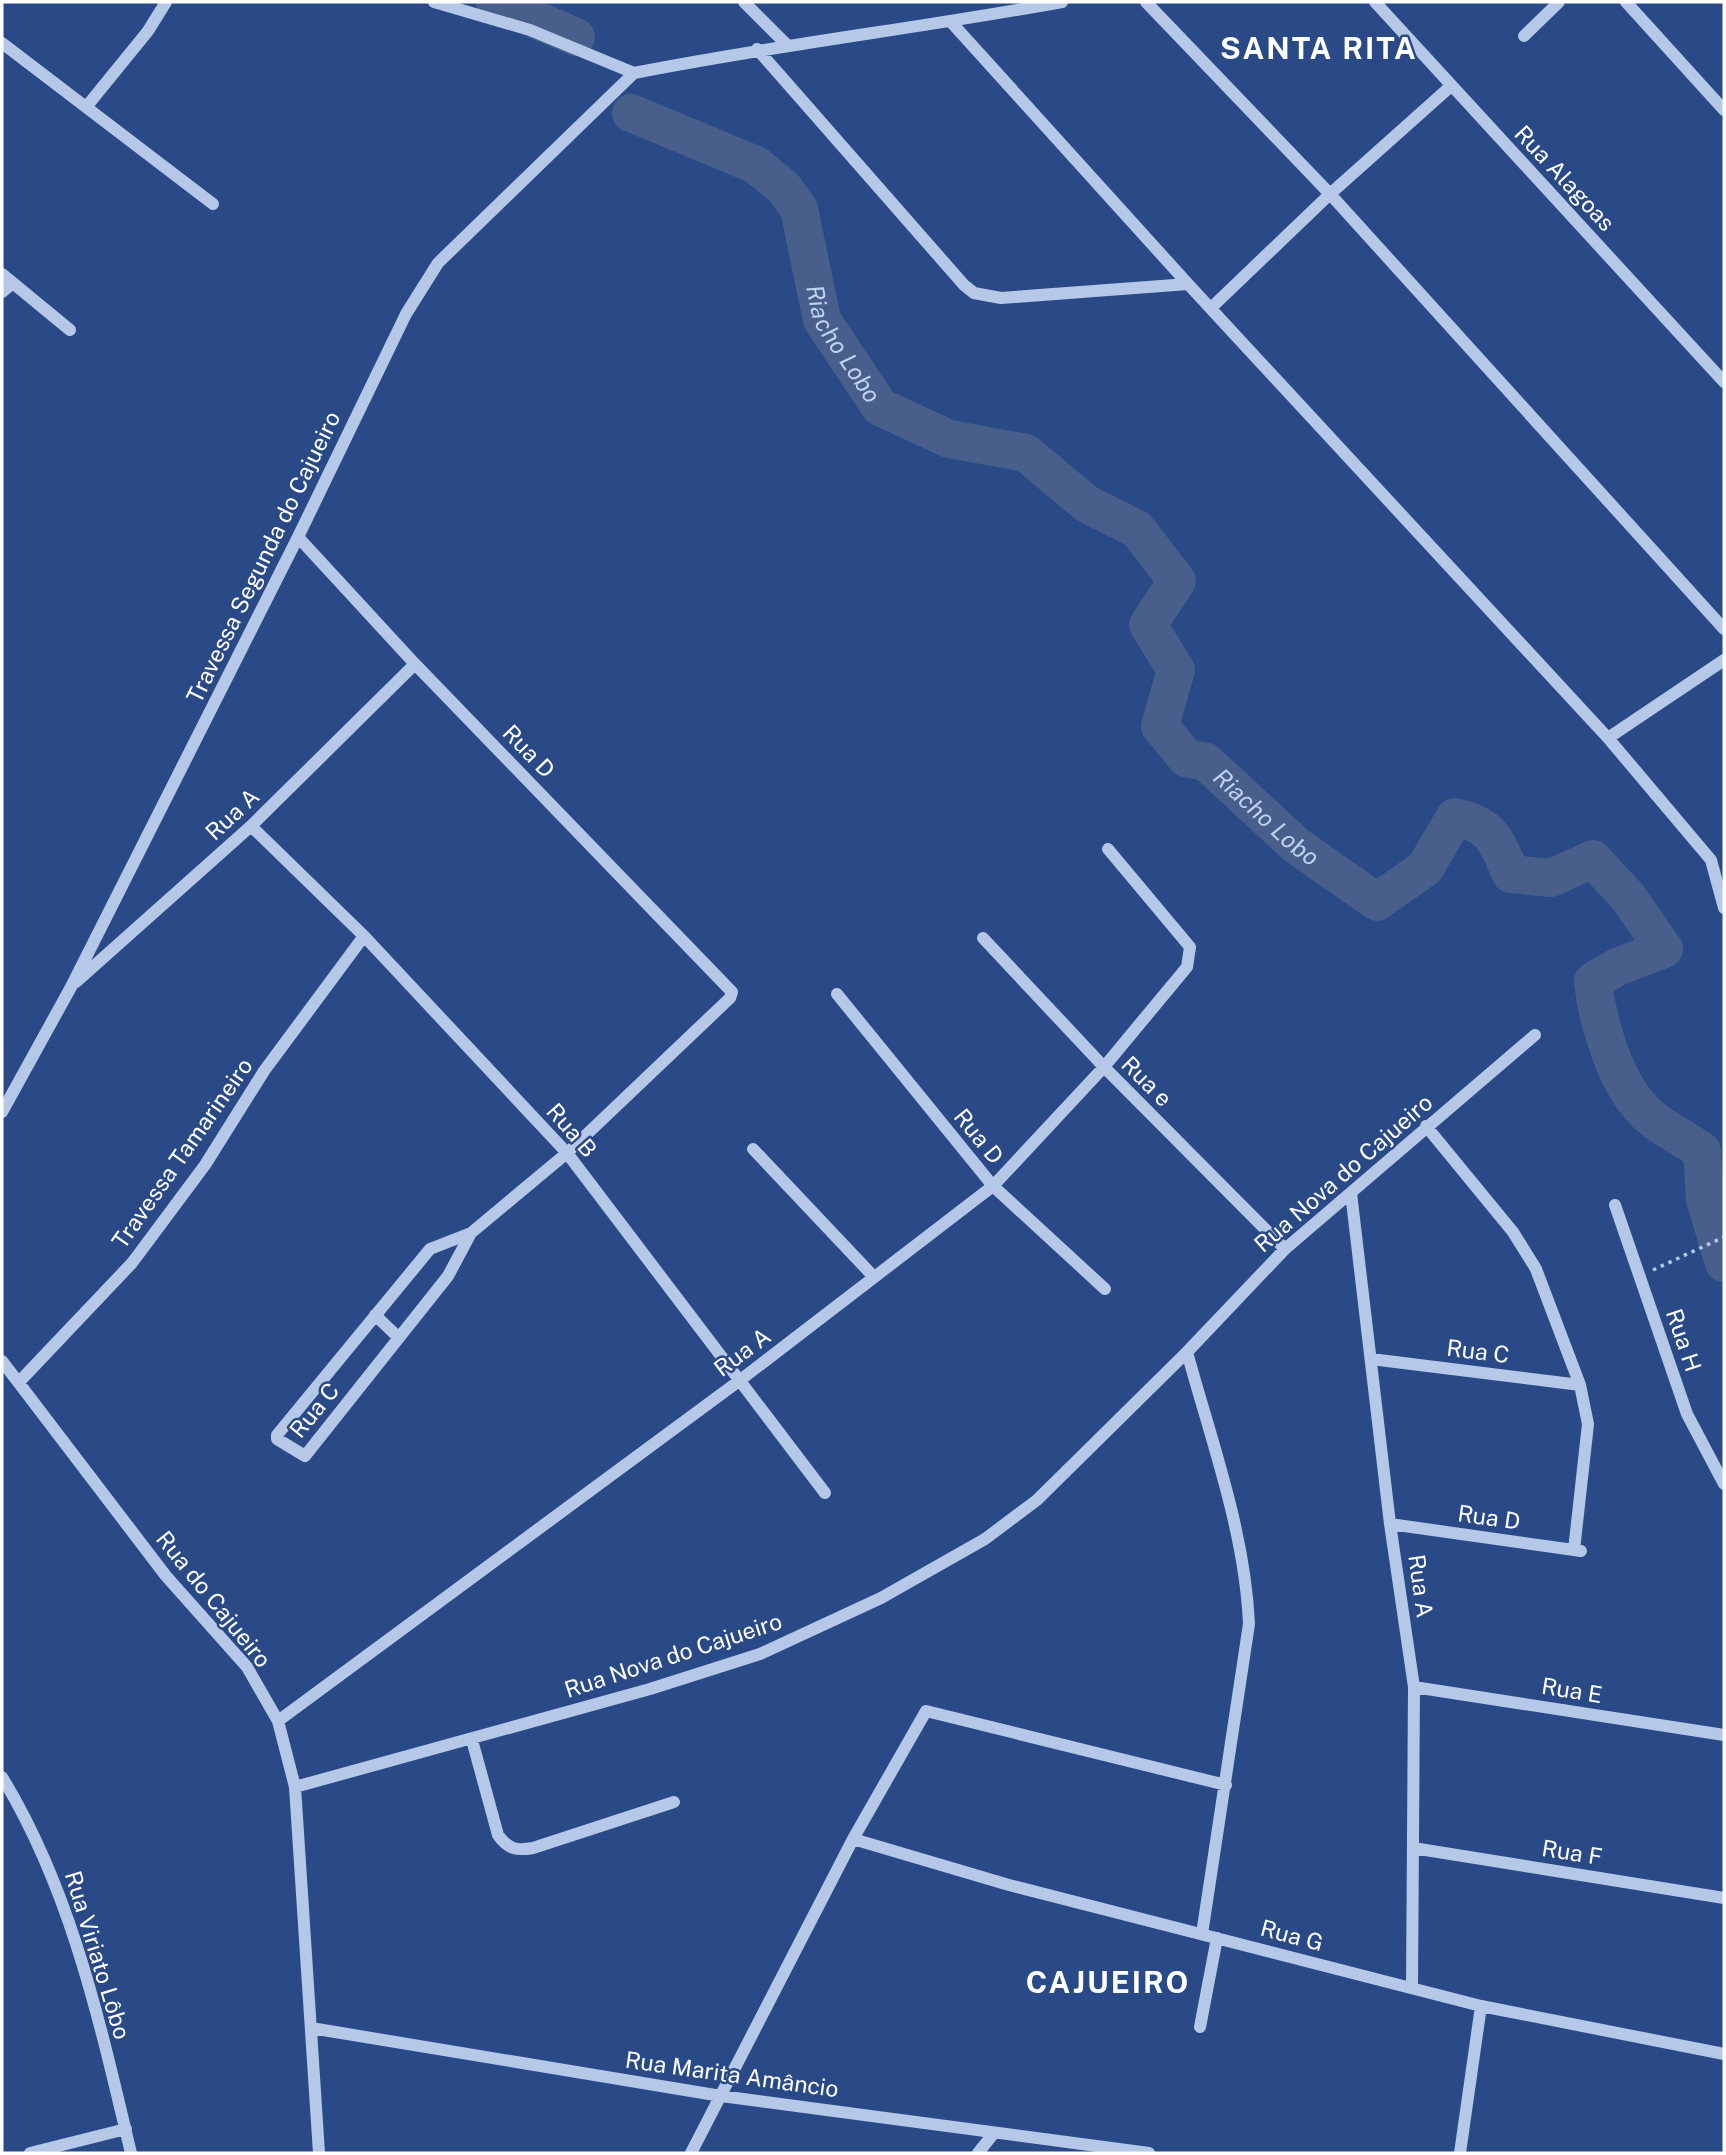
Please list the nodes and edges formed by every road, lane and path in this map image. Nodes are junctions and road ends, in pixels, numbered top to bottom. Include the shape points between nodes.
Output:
1 (166, 2) edge
2 (435, 2) edge
3 (744, 2) edge
4 (1062, 2) edge
5 (1146, 2) edge
6 (1375, 2) edge
7 (1559, 2) edge
8 (1626, 2) edge
9 (951, 22) junction
10 (1524, 36) dead end
11 (2, 43) edge
12 (787, 45) junction
13 (757, 49) junction
14 (634, 73) junction
15 (1451, 86) junction
16 (87, 106) junction
17 (1724, 110) edge
18 (1330, 194) junction
19 (213, 204) dead end
20 (2, 274) edge
21 (13, 283) junction
22 (1188, 284) junction
23 (2, 292) edge
24 (1212, 307) junction
25 (70, 330) dead end
26 (1724, 382) edge
27 (298, 537) junction
28 (1724, 629) edge
29 (1724, 660) edge
30 (415, 664) junction
31 (1608, 738) junction
32 (251, 826) junction
33 (1108, 849) dead end
34 (1724, 852) edge
35 (1711, 860) junction
36 (1724, 908) edge
37 (363, 936) junction
38 (983, 938) dead end
39 (71, 986) junction
40 (732, 992) joint
41 (837, 994) dead end
42 (1535, 1035) dead end
43 (1104, 1068) junction
44 (2, 1112) edge
45 (1426, 1126) junction
46 (753, 1149) dead end
47 (567, 1153) junction
48 (993, 1186) junction
49 (1351, 1192) junction
50 (1615, 1205) dead end
51 (471, 1233) junction
52 (1724, 1237) edge
53 (1285, 1249) junction
54 (1639, 1276) junction
55 (874, 1277) junction
56 (1105, 1289) dead end
57 (375, 1315) junction
58 (399, 1338) junction
59 (1187, 1352) junction
60 (1371, 1359) junction
61 (2, 1361) edge
62 (20, 1381) junction
63 (739, 1381) junction
64 (1580, 1385) junction
65 (1724, 1484) edge
66 (825, 1493) dead end
67 (1390, 1524) junction
68 (1414, 1687) junction
69 (278, 1721) junction
70 (1724, 1735) edge
71 (472, 1740) junction
72 (2, 1777) edge
73 (1226, 1785) junction
74 (295, 1787) junction
75 (674, 1802) dead end
76 (853, 1839) junction
77 (1413, 1848) junction
78 (1724, 1898) edge
79 (1202, 1934) junction
80 (1217, 1938) junction
81 (1412, 1988) junction
82 (1480, 2006) junction
83 (1200, 2027) dead end
84 (311, 2028) junction
85 (1724, 2054) edge
86 (721, 2096) junction
87 (125, 2129) junction
88 (994, 2133) junction
89 (1090, 2149) edge
90 (30, 2153) edge
91 (131, 2153) edge
92 (319, 2153) edge
93 (691, 2153) edge
94 (978, 2153) edge
95 (1149, 2153) edge
96 (1460, 2153) edge

1 - 16 street
2 - 14 street via 540,34
3 - 12 street
4 - 9 street
5 - 18 street
6 - 15 street, Rua Alagoas
7 - 10 street
8 - 17 street
9 - 12 street
9 - 22 street
11 - 16 street
12 - 13 street
13 - 14 street
13 - 22 street via 974,293 1015,298
14 - 27 street, Travessa Segunda do Cajueiro via 430,275 406,314
15 - 18 street
15 - 26 street, Rua Alagoas
16 - 19 street
18 - 24 street
18 - 28 street
20 - 21 street
21 - 23 street
21 - 25 street
22 - 24 street
24 - 31 street
27 - 30 street, Rua D
27 - 39 street, Travessa Segunda do Cajueiro
29 - 31 street
30 - 32 street, Rua A
30 - 40 street, Rua D
31 - 35 street
32 - 37 street, Rua B
32 - 39 street, Rua A
33 - 43 street, Rua A via 1189,947 1188,967
34 - 35 street
35 - 36 street
37 - 47 street, Rua B
37 - 62 street, Travessa Tamarineiro via 132,1263
38 - 43 street, Rua e
39 - 44 street, Travessa Segunda do Cajueiro
40 - 47 street, Rua C
41 - 48 street, Rua D
42 - 45 street, Rua Nova do Cajueiro
43 - 48 street, Rua A
43 - 53 street, Rua e
45 - 49 street, Rua Nova do Cajueiro
45 - 64 street via 1513,1232 1536,1269
46 - 55 street
47 - 51 street, Rua C
47 - 63 street, Rua B
48 - 55 street, Rua A
48 - 56 street, Rua D
49 - 53 street, Rua Nova do Cajueiro
49 - 60 street, Rua A
50 - 54 street, Rua H
51 - 57 street, Rua C via 430,1249
51 - 58 street, Rua C via 453,1269
52 - 54 path
53 - 59 street, Rua Nova do Cajueiro
54 - 65 street, Rua H via 1687,1414
55 - 63 street, Rua A
57 - 58 street
57 - 58 street, Rua C via 277,1439 305,1456
59 - 71 street, Rua Nova do Cajueiro via 1037,1500 999,1530 881,1598 760,1654
59 - 73 street via 1247,1584 1249,1624
60 - 64 street, Rua C
60 - 67 street, Rua A
61 - 62 street, Rua do Cajueiro
62 - 69 street, Rua do Cajueiro via 166,1576 247,1667
63 - 66 street, Rua B
63 - 69 street, Rua A
64 - 67 street, Rua D via 1588,1424 1578,1550
67 - 68 street, Rua A
68 - 70 street, Rua E
68 - 77 street, Rua A
69 - 74 street, Rua do Cajueiro
71 - 74 street, Rua Nova do Cajueiro
71 - 75 street via 498,1835 517,1850
72 - 87 street, Rua Viriato Lôbo via 34,1835 61,1899
73 - 76 street via 926,1711
73 - 79 street
74 - 84 street, Rua do Cajueiro
76 - 79 street, Rua G
76 - 86 street
77 - 78 street, Rua F
77 - 81 street, Rua A
79 - 80 street, Rua G
80 - 81 street, Rua G
80 - 83 street
81 - 82 street, Rua G
82 - 85 street, Rua G
82 - 96 street
84 - 86 street, Rua Marita Amâncio
84 - 92 street, Rua do Cajueiro
86 - 88 street, Rua Marita Amâncio
86 - 93 street
87 - 90 street
87 - 91 street, Rua Viriato Lôbo
88 - 89 street, Rua Marita Amâncio
88 - 94 street
89 - 95 street, Rua Marita Amâncio

